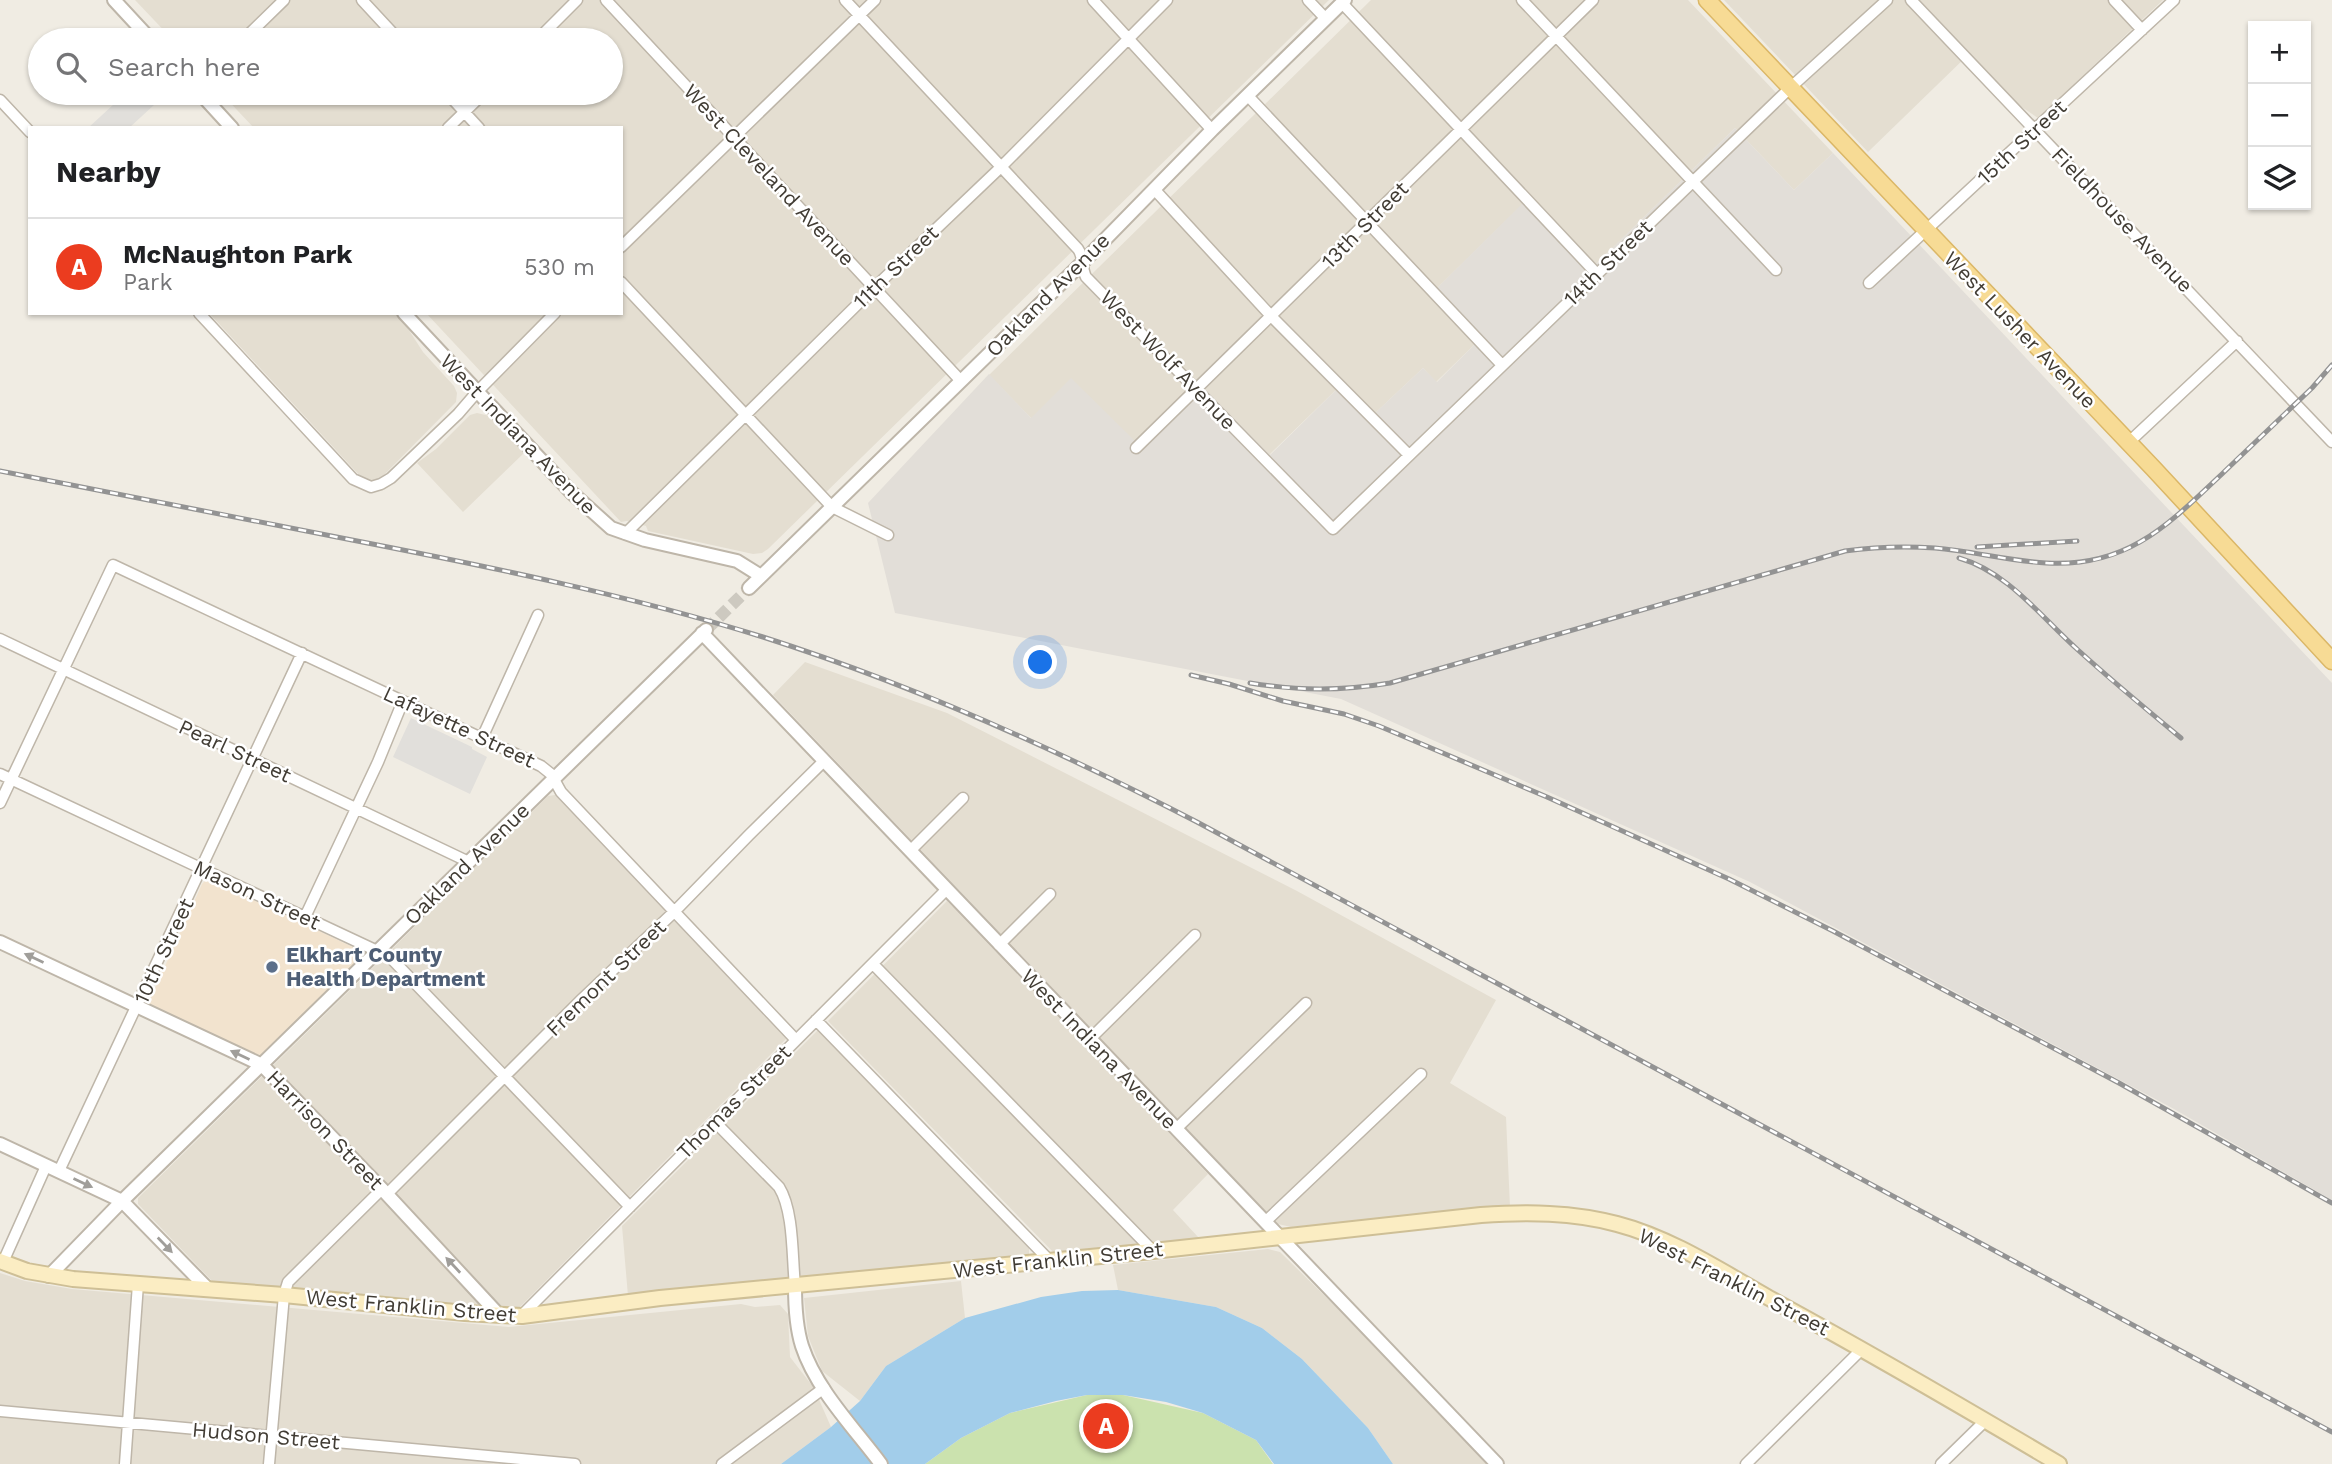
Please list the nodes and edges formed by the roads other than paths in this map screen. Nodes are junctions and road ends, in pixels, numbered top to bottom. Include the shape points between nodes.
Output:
1 (114, 0) edge
2 (284, 0) edge
3 (362, 0) edge
4 (577, 0) edge
5 (606, 0) edge
6 (845, 0) edge
7 (875, 0) edge
8 (1093, 0) edge
9 (1167, 0) edge
10 (1308, 0) edge
11 (1522, 0) edge
12 (1593, 0) edge
13 (1707, 0) edge
14 (1887, 0) edge
15 (1911, 0) edge
16 (2114, 0) edge
17 (2174, 0) edge
18 (1344, 1) edge
19 (860, 16) junction
20 (1326, 19) junction
21 (140, 28) edge
22 (255, 28) edge
23 (388, 28) edge
24 (549, 28) edge
25 (2142, 30) junction
26 (1556, 37) junction
27 (1128, 38) junction
28 (1790, 88) junction
29 (1249, 97) junction
30 (0, 100) edge
31 (211, 105) edge
32 (458, 105) edge
33 (471, 105) edge
34 (464, 112) junction
35 (230, 126) edge
36 (450, 126) edge
37 (477, 126) edge
38 (1462, 129) junction
39 (2035, 129) junction
40 (28, 130) edge
41 (1212, 130) junction
42 (735, 138) junction
43 (1001, 167) junction
44 (1693, 181) junction
45 (1154, 189) junction
46 (1367, 223) junction
47 (1927, 232) junction
48 (623, 245) edge
49 (1083, 262) junction
50 (1776, 270) dead end
51 (1597, 274) junction
52 (1869, 283) dead end
53 (623, 284) edge
54 (874, 288) junction
55 (201, 315) edge
56 (406, 315) edge
57 (553, 315) edge
58 (1272, 317) junction
59 (2237, 341) junction
60 (1502, 365) junction
61 (961, 382) junction
62 (1196, 389) junction
63 (477, 392) junction
64 (746, 415) junction
65 (2332, 442) edge
66 (2128, 443) junction
67 (1136, 448) dead end
68 (1409, 455) junction
69 (832, 507) junction
70 (1333, 529) joint
71 (625, 534) junction
72 (888, 535) dead end
73 (761, 576) junction
74 (749, 588) tunnel mouth
75 (538, 615) dead end
76 (704, 632) joint
77 (0, 639) edge
78 (302, 653) junction
79 (2332, 661) edge
80 (63, 670) junction
81 (403, 701) junction
82 (482, 738) junction
83 (254, 760) junction
84 (824, 761) junction
85 (0, 774) edge
86 (12, 779) junction
87 (553, 780) junction
88 (963, 798) dead end
89 (0, 803) edge
90 (357, 808) junction
91 (910, 851) junction
92 (469, 862) junction
93 (202, 868) junction
94 (947, 889) junction
95 (1050, 894) dead end
96 (674, 912) junction
97 (305, 917) junction
98 (1195, 935) dead end
99 (0, 942) edge
100 (999, 945) junction
101 (379, 950) junction
102 (873, 964) junction
103 (1306, 1003) dead end
104 (137, 1008) junction
105 (816, 1020) junction
106 (1090, 1039) junction
107 (796, 1040) junction
108 (262, 1065) junction
109 (1421, 1074) dead end
110 (505, 1076) junction
111 (715, 1122) junction
112 (1176, 1129) junction
113 (0, 1144) edge
114 (46, 1166) junction
115 (59, 1171) junction
116 (385, 1192) junction
117 (122, 1201) junction
118 (630, 1207) junction
119 (1265, 1222) junction
120 (1280, 1236) junction
121 (1153, 1251) junction
122 (1049, 1260) junction
123 (1, 1262) edge
124 (49, 1276) junction
125 (138, 1284) junction
126 (795, 1286) junction
127 (208, 1289) junction
128 (284, 1295) junction
129 (499, 1315) junction
130 (522, 1316) junction
131 (1862, 1349) junction
132 (828, 1393) junction
133 (0, 1411) edge
134 (1985, 1420) junction
135 (128, 1424) junction
136 (272, 1437) junction
137 (468, 1459) edge
138 (125, 1464) edge
139 (269, 1464) edge
140 (575, 1464) edge
141 (722, 1464) edge
142 (881, 1464) edge
143 (1497, 1464) edge
144 (1746, 1464) edge
145 (1941, 1464) edge
146 (2059, 1464) edge

1 - 21 street
2 - 22 street
3 - 23 street
4 - 24 street
5 - 42 street, West Cleveland Avenue
6 - 19 street, West Wolf Avenue
7 - 19 street
8 - 27 street
9 - 27 street, 11th Street
10 - 20 street
11 - 26 street
12 - 26 street, 13th Street
13 - 28 main road, West Lusher Avenue
14 - 28 street, 14th Street
15 - 39 street, Fieldhouse Avenue
16 - 25 street
17 - 25 street, 15th Street
18 - 20 street, Oakland Avenue
18 - 38 street
19 - 42 street
19 - 43 street, West Wolf Avenue
20 - 29 street, Oakland Avenue
25 - 39 street, 15th Street
26 - 38 street, 13th Street
26 - 44 street
27 - 41 street
27 - 43 street, 11th Street
28 - 44 street, 14th Street
28 - 47 main road, West Lusher Avenue
29 - 41 street, Oakland Avenue
29 - 46 street
30 - 40 street
31 - 35 street
32 - 34 street
33 - 34 street
34 - 36 street
34 - 37 street
38 - 46 street, 13th Street
38 - 51 street
39 - 47 street, 15th Street
39 - 59 street, Fieldhouse Avenue
41 - 45 street, Oakland Avenue
42 - 48 street
42 - 54 street, West Cleveland Avenue
43 - 49 street, West Wolf Avenue via 1078,248
43 - 54 street, 11th Street
44 - 50 street
44 - 51 street, 14th Street
45 - 49 street, Oakland Avenue
45 - 58 street
46 - 58 street, 13th Street
46 - 60 street
47 - 52 street, 15th Street
47 - 66 main road, West Lusher Avenue
49 - 61 street, Oakland Avenue
49 - 62 street, West Wolf Avenue via 1086,277
51 - 60 street, 14th Street
53 - 64 street
54 - 61 street, West Cleveland Avenue
54 - 64 street, 11th Street
55 - 63 street via 353,478 371,486 391,478
56 - 63 street, West Indiana Avenue
57 - 63 street
58 - 62 street, 13th Street
58 - 68 street
59 - 65 street, Fieldhouse Avenue
59 - 66 street
60 - 68 street, 14th Street
61 - 69 street, Oakland Avenue
62 - 67 street, 13th Street
62 - 70 street, West Wolf Avenue
63 - 71 street, West Indiana Avenue via 596,517
64 - 69 street
64 - 71 street, 11th Street
66 - 79 main road, West Lusher Avenue
68 - 70 street, 14th Street
69 - 72 street
69 - 73 street, Oakland Avenue
71 - 73 street, West Indiana Avenue via 737,561
73 - 74 street, Oakland Avenue
75 - 82 street
76 - 84 street, West Indiana Avenue
76 - 87 street, Oakland Avenue
77 - 80 street, Pearl Street
78 - 80 street, Lafayette Street via 113,565
78 - 81 street, Lafayette Street
78 - 83 street, 10th Street
80 - 83 street, Pearl Street
80 - 86 street
81 - 82 street, Lafayette Street
81 - 90 street
82 - 87 street, Lafayette Street via 541,765
83 - 90 street, Pearl Street
83 - 93 street, 10th Street
84 - 91 street, West Indiana Avenue
84 - 96 street, Fremont Street
85 - 86 street, Mason Street
86 - 89 street
86 - 93 street, Mason Street
87 - 92 street, Oakland Avenue
87 - 96 street, Lafayette Street
88 - 91 street
90 - 92 street, Pearl Street
90 - 97 street
91 - 94 street, West Indiana Avenue
92 - 101 street, Oakland Avenue
93 - 97 street, Mason Street
93 - 104 street, 10th Street
94 - 100 street, West Indiana Avenue
94 - 102 street, Thomas Street
95 - 100 street
96 - 107 street, Lafayette Street
96 - 110 street, Fremont Street
97 - 101 street, Mason Street
98 - 106 street
104 -> 99 street, Harrison Street
100 - 106 street, West Indiana Avenue
101 - 108 street, Oakland Avenue
101 - 110 street, Mason Street via 392,957
102 - 105 street, Thomas Street
102 - 121 street
103 - 112 street
108 -> 104 street, Harrison Street
104 - 115 street, 10th Street
105 - 107 street, Thomas Street
105 - 122 street
106 - 112 street, West Indiana Avenue
107 - 111 street, Thomas Street
108 - 116 street, Harrison Street
108 - 117 street, Oakland Avenue
109 - 119 street
110 - 116 street, Fremont Street
110 - 118 street, Mason Street
111 - 118 street, Thomas Street
111 - 126 street via 784,1195
112 - 119 street, West Indiana Avenue
113 - 114 street
114 - 115 street
114 - 123 street
115 -> 117 street
116 - 128 street, Fremont Street via 288,1282
129 -> 116 street, Harrison Street
117 - 124 street, Oakland Avenue
117 -> 127 street
118 - 130 street, Thomas Street
119 - 120 street, West Indiana Avenue
120 - 121 main road, West Franklin Street
120 - 131 main road, West Franklin Street via 1518,1212 1588,1217 1644,1233 1678,1249
120 - 143 street, West Indiana Avenue
121 - 122 main road, West Franklin Street
122 - 126 main road, West Franklin Street
123 - 124 main road, West Franklin Street
124 - 125 main road, West Franklin Street
125 - 127 main road, West Franklin Street
125 - 135 street
126 - 130 main road, West Franklin Street
126 - 132 street via 802,1347
127 - 128 main road, West Franklin Street
128 - 129 main road, West Franklin Street
128 - 136 street, Fremont Street
129 - 130 main road, West Franklin Street
131 - 134 main road, West Franklin Street
131 - 144 street
132 - 141 street
132 - 142 street
133 - 135 street, Hudson Street
134 - 145 street
134 - 146 main road, West Franklin Street
135 - 136 street, Hudson Street
135 - 138 street
136 - 137 street, Hudson Street
136 - 139 street, Fremont Street
137 - 140 street, Hudson Street

